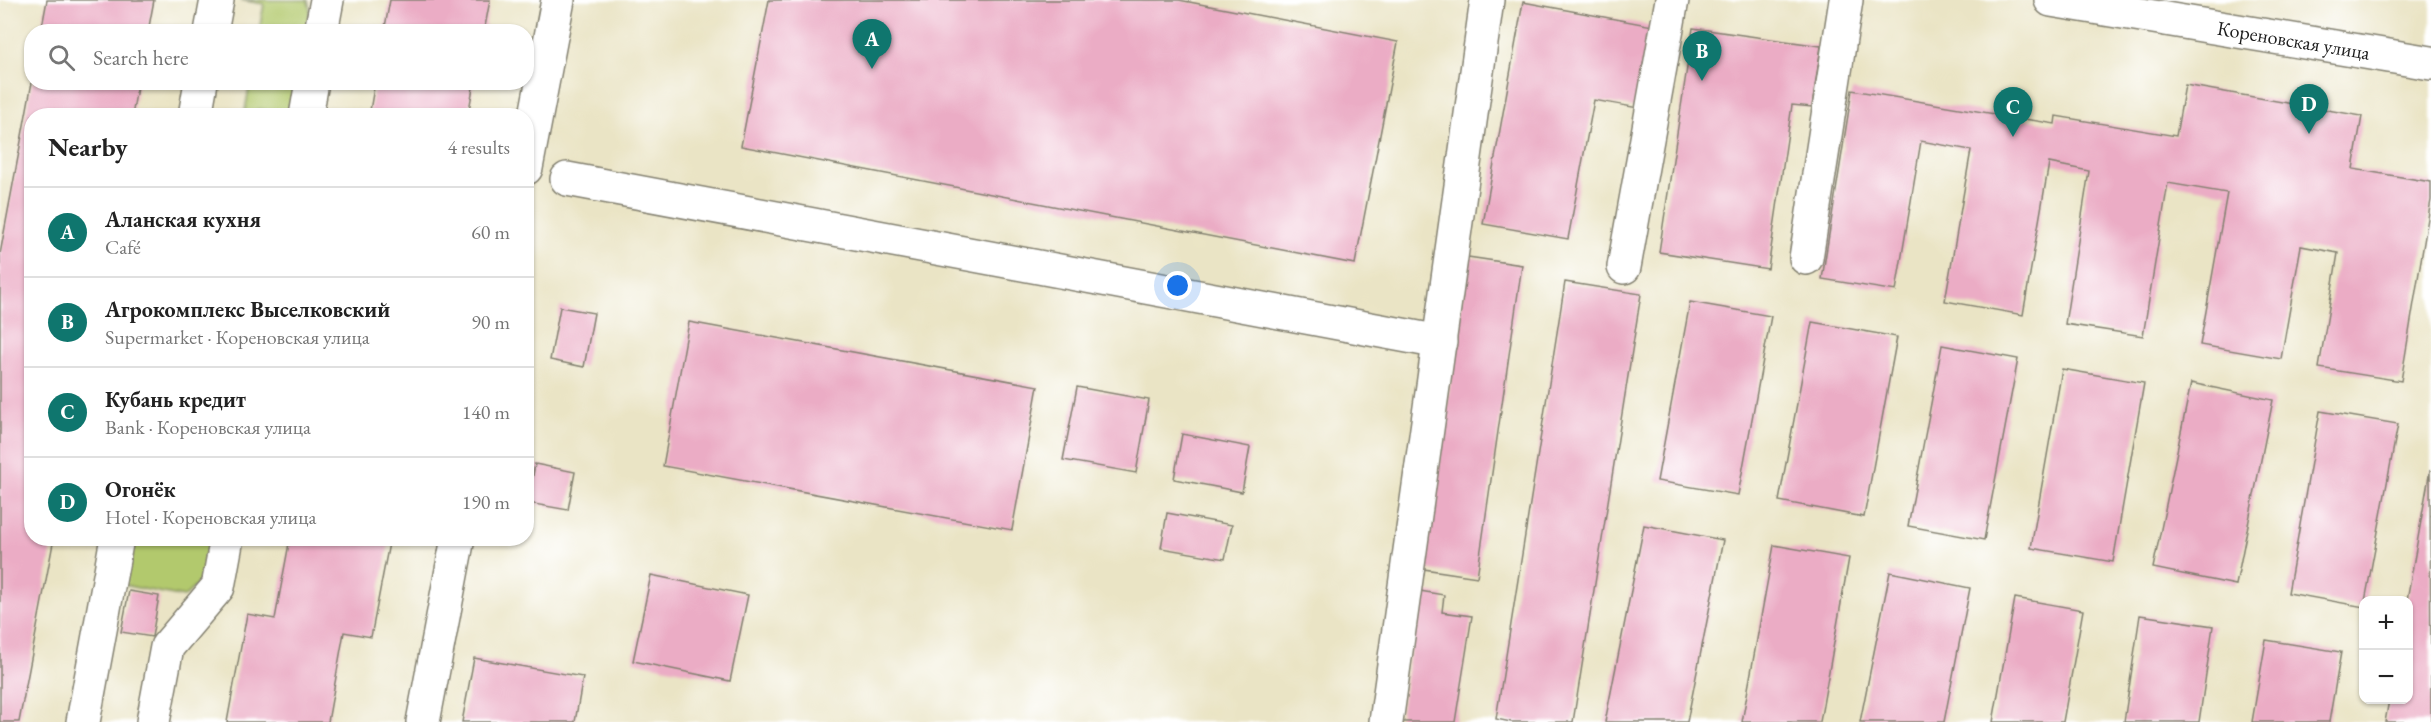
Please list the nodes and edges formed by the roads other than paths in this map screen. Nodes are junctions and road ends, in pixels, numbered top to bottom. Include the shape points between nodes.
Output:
1 (217, 0) edge
2 (327, 0) edge
3 (558, 0) edge
4 (1487, 0) edge
5 (1672, 0) edge
6 (1846, 0) edge
7 (2051, 0) edge
8 (212, 24) edge
9 (322, 24) edge
10 (2431, 63) edge
11 (200, 90) edge
12 (311, 90) edge
13 (196, 108) edge
14 (307, 108) edge
15 (534, 126) edge
16 (567, 179) dead end
17 (1806, 258) dead end
18 (1624, 267) dead end
19 (1440, 342) junction
20 (116, 546) edge
21 (226, 546) edge
22 (456, 546) edge
23 (83, 722) edge
24 (153, 722) edge
25 (423, 722) edge
26 (1386, 722) edge

1 - 8 street
2 - 9 street
3 - 15 street
4 - 19 street
5 - 18 street
6 - 17 street
7 - 10 street, Кореновская улица
11 - 13 street
12 - 14 street
16 - 19 street
19 - 26 street
20 - 23 street
21 - 24 street via 218,587 167,647
22 - 25 street

